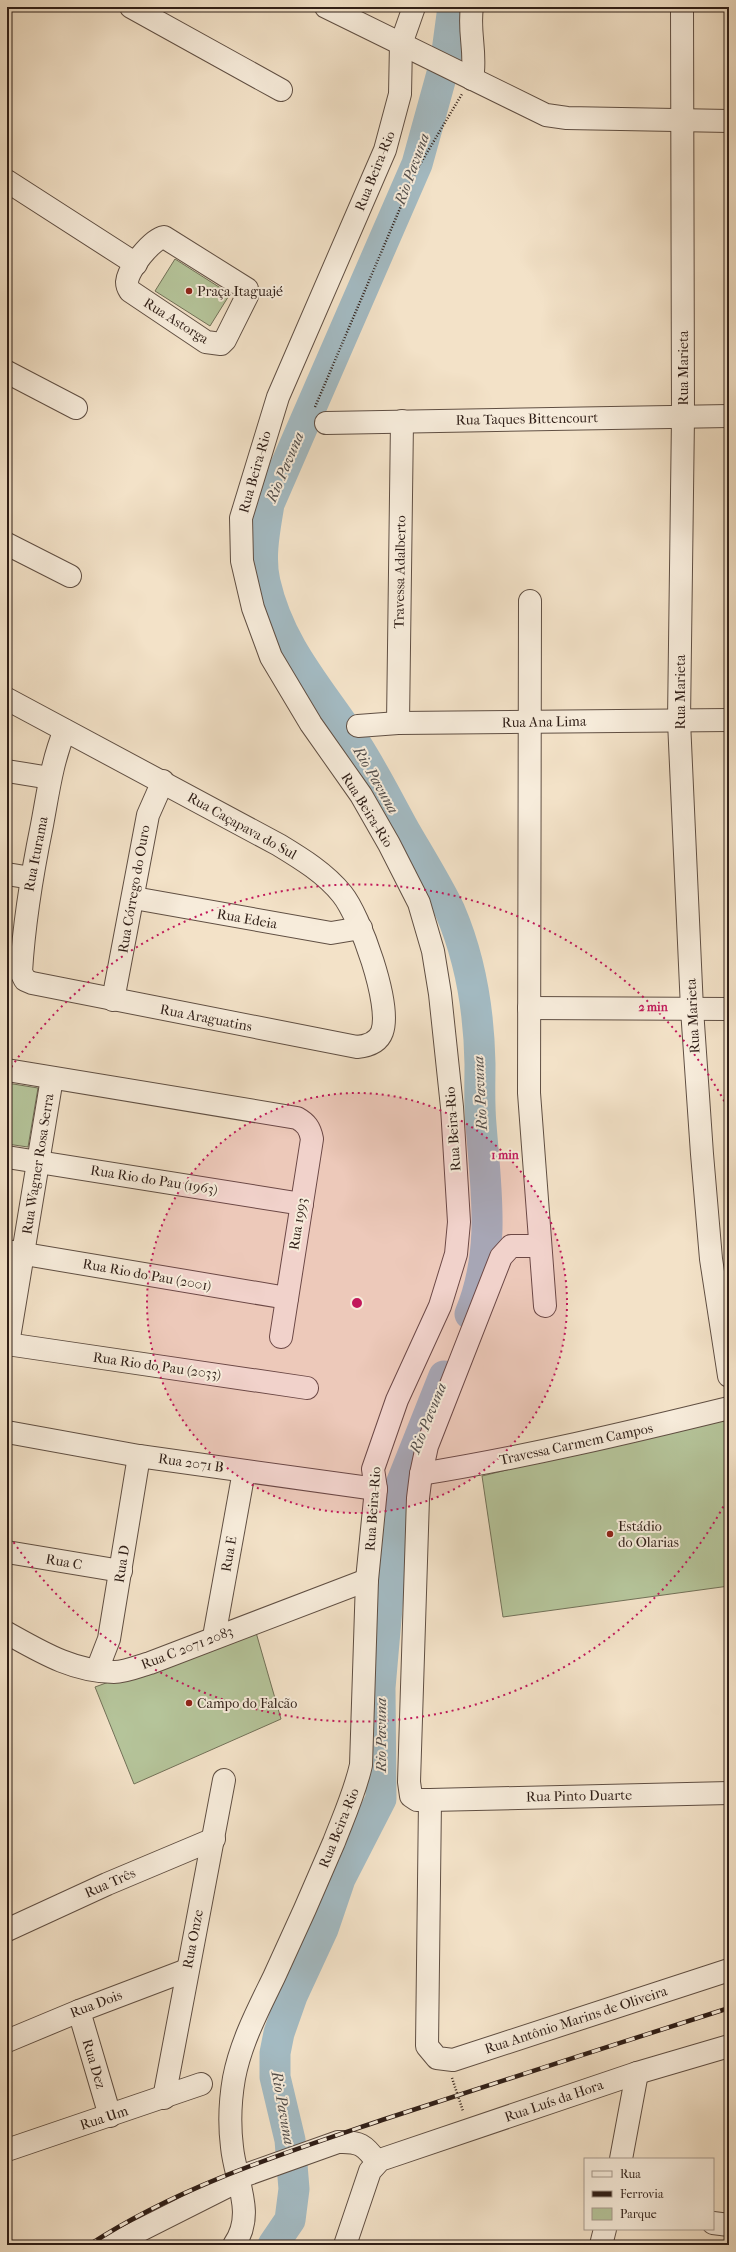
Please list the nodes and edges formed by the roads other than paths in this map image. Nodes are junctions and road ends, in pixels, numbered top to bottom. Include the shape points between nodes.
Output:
1 (131, 7) edge
2 (326, 7) edge
3 (414, 7) edge
4 (472, 7) edge
5 (682, 7) edge
6 (406, 47) junction
7 (466, 76) junction
8 (281, 90) dead end
9 (683, 121) junction
10 (729, 121) edge
11 (7, 181) edge
12 (136, 264) junction
13 (7, 372) edge
14 (76, 408) dead end
15 (729, 416) edge
16 (683, 417) junction
17 (402, 421) junction
18 (326, 423) road end
19 (7, 544) edge
20 (70, 576) dead end
21 (530, 600) dead end
22 (7, 699) edge
23 (729, 720) edge
24 (531, 721) junction
25 (679, 721) junction
26 (398, 723) junction
27 (358, 726) dead end
28 (65, 730) junction
29 (7, 771) edge
30 (50, 778) junction
31 (163, 781) junction
32 (7, 874) edge
33 (32, 878) junction
34 (134, 898) junction
35 (361, 928) junction
36 (25, 980) joint
37 (113, 1000) junction
38 (529, 1008) junction
39 (692, 1010) junction
40 (729, 1010) edge
41 (382, 1031) joint
42 (7, 1070) edge
43 (52, 1078) junction
44 (7, 1157) edge
45 (38, 1161) junction
46 (302, 1204) junction
47 (539, 1246) junction
48 (15, 1253) edge
49 (287, 1298) junction
50 (545, 1306) dead end
51 (281, 1337) dead end
52 (7, 1344) edge
53 (729, 1376) edge
54 (307, 1388) dead end
55 (729, 1408) edge
56 (7, 1432) edge
57 (139, 1456) junction
58 (244, 1471) junction
59 (421, 1474) junction
60 (376, 1489) junction
61 (7, 1552) edge
62 (121, 1571) junction
63 (367, 1580) junction
64 (7, 1633) edge
65 (214, 1637) junction
66 (97, 1670) junction
67 (224, 1780) dead end
68 (729, 1793) edge
69 (422, 1799) junction
70 (214, 1839) junction
71 (7, 1930) edge
72 (187, 1970) junction
73 (729, 1970) edge
74 (79, 2011) junction
75 (7, 2041) edge
76 (729, 2046) edge
77 (637, 2072) junction
78 (201, 2084) dead end
79 (164, 2098) junction
80 (110, 2116) junction
81 (7, 2150) edge
82 (621, 2158) edge
83 (378, 2161) junction
84 (237, 2180) junction
85 (714, 2223) edge
86 (729, 2225) edge
87 (605, 2230) edge
88 (111, 2245) edge
89 (234, 2245) edge
90 (345, 2245) edge
91 (601, 2245) edge

1 - 8 street
2 - 6 street
3 - 6 street, Rua Beira-Rio
4 - 7 street via 471,30 476,63
5 - 9 street, Rua Marieta
6 - 7 street
6 - 60 street, Rua Beira-Rio via 400,94 385,150 278,397 241,518 242,561 253,608 271,657 311,724 361,796 419,903 433,951 440,994 453,1115 459,1222 456,1254 440,1306 397,1400 373,1469
7 - 9 street via 546,115 567,118
9 - 10 street
9 - 16 street, Rua Marieta
11 - 12 street
12 - 12 street, Rua Astorga via 127,281 130,291 206,342 216,345 224,340 247,296 244,284 164,237 152,243
13 - 14 street
15 - 16 street, Rua Taques Bittencourt
16 - 17 street, Rua Taques Bittencourt
16 - 25 street, Rua Marieta
17 - 18 street, Rua Taques Bittencourt
17 - 26 street, Travessa Adalberto
19 - 20 street
21 - 24 street
22 - 28 street, Rua Caçapava do Sul
23 - 25 street, Rua Ana Lima
24 - 25 street, Rua Ana Lima
24 - 26 street, Rua Ana Lima
24 - 38 street
25 - 39 street, Rua Marieta
26 - 27 street, Rua Ana Lima
28 - 30 street, Rua Iturama
28 - 31 street, Rua Caçapava do Sul
29 - 30 street
30 - 33 street, Rua Iturama
31 - 34 street, Rua Córrego do Ouro via 148,815
31 - 35 street, Rua Caçapava do Sul via 308,863 342,894
32 - 33 street
33 - 36 street, Rua Iturama via 21,972
34 - 35 street, Rua Edeia via 332,933
34 - 37 street, Rua Córrego do Ouro
35 - 41 street, Rua Caçapava do Sul via 379,985
36 - 37 street, Rua Araguatins via 32,984
37 - 41 street, Rua Araguatins via 357,1047 372,1044
38 - 39 street
38 - 47 street via 529,1093
39 - 40 street
39 - 53 street, Rua Marieta via 711,1259
42 - 43 street
43 - 45 street, Rua Wagner Rosa Serra
43 - 46 street, Rua 1993 via 297,1118 306,1123 312,1139
44 - 45 street, Rua Rio do Pau (1963)
45 - 46 street, Rua Rio do Pau (1963)
45 - 48 street, Rua Wagner Rosa Serra
46 - 49 street, Rua 1993
47 - 50 street
47 - 59 street via 511,1246 501,1256 427,1446
48 - 49 street, Rua Rio do Pau (2001)
48 - 52 street, Rua Wagner Rosa Serra
49 - 51 street, Rua 1993
52 - 54 street, Rua Rio do Pau (2033)
55 - 59 street, Travessa Carmem Campos via 575,1446
56 - 57 street, Rua 2071 B
57 - 58 street, Rua 2071 B
57 - 62 street, Rua D
58 - 60 street, Rua 2071 B
58 - 65 street, Rua E
59 - 69 street via 418,1498 409,1790
60 - 63 street, Rua Beira-Rio
61 - 62 street, Rua C
62 - 66 street, Rua D via 109,1639
63 - 65 street, Rua C 2071 2083
63 - 84 street, Rua Beira-Rio via 362,1765 357,1786 310,1900 243,2043 230,2099 232,2148
64 - 66 street, Rua C 2071 2083 via 58,1661
65 - 66 street, Rua C 2071 2083 via 129,1669 115,1672
67 - 70 street, Rua Onze
68 - 69 street, Rua Pinto Duarte
69 - 73 street, Rua Antônio Marins de Oliveira via 427,2046 437,2058 457,2058
70 - 71 street, Rua Três
70 - 72 street, Rua Onze
72 - 74 street, Rua Dois
72 - 79 street, Rua Onze
74 - 75 street, Rua Dois
74 - 80 street, Rua Dez
76 - 77 street, Rua Luís da Hora
77 - 82 street
77 - 83 street, Rua Luís da Hora
78 - 79 street, Rua Um
79 - 80 street, Rua Um
80 - 81 street, Rua Um
83 - 84 street via 366,2148 351,2142 338,2142
83 - 90 street via 370,2171
84 - 88 street
84 - 89 street, Rua Beira-Rio via 245,2204 245,2223
85 - 86 street
87 - 91 street

